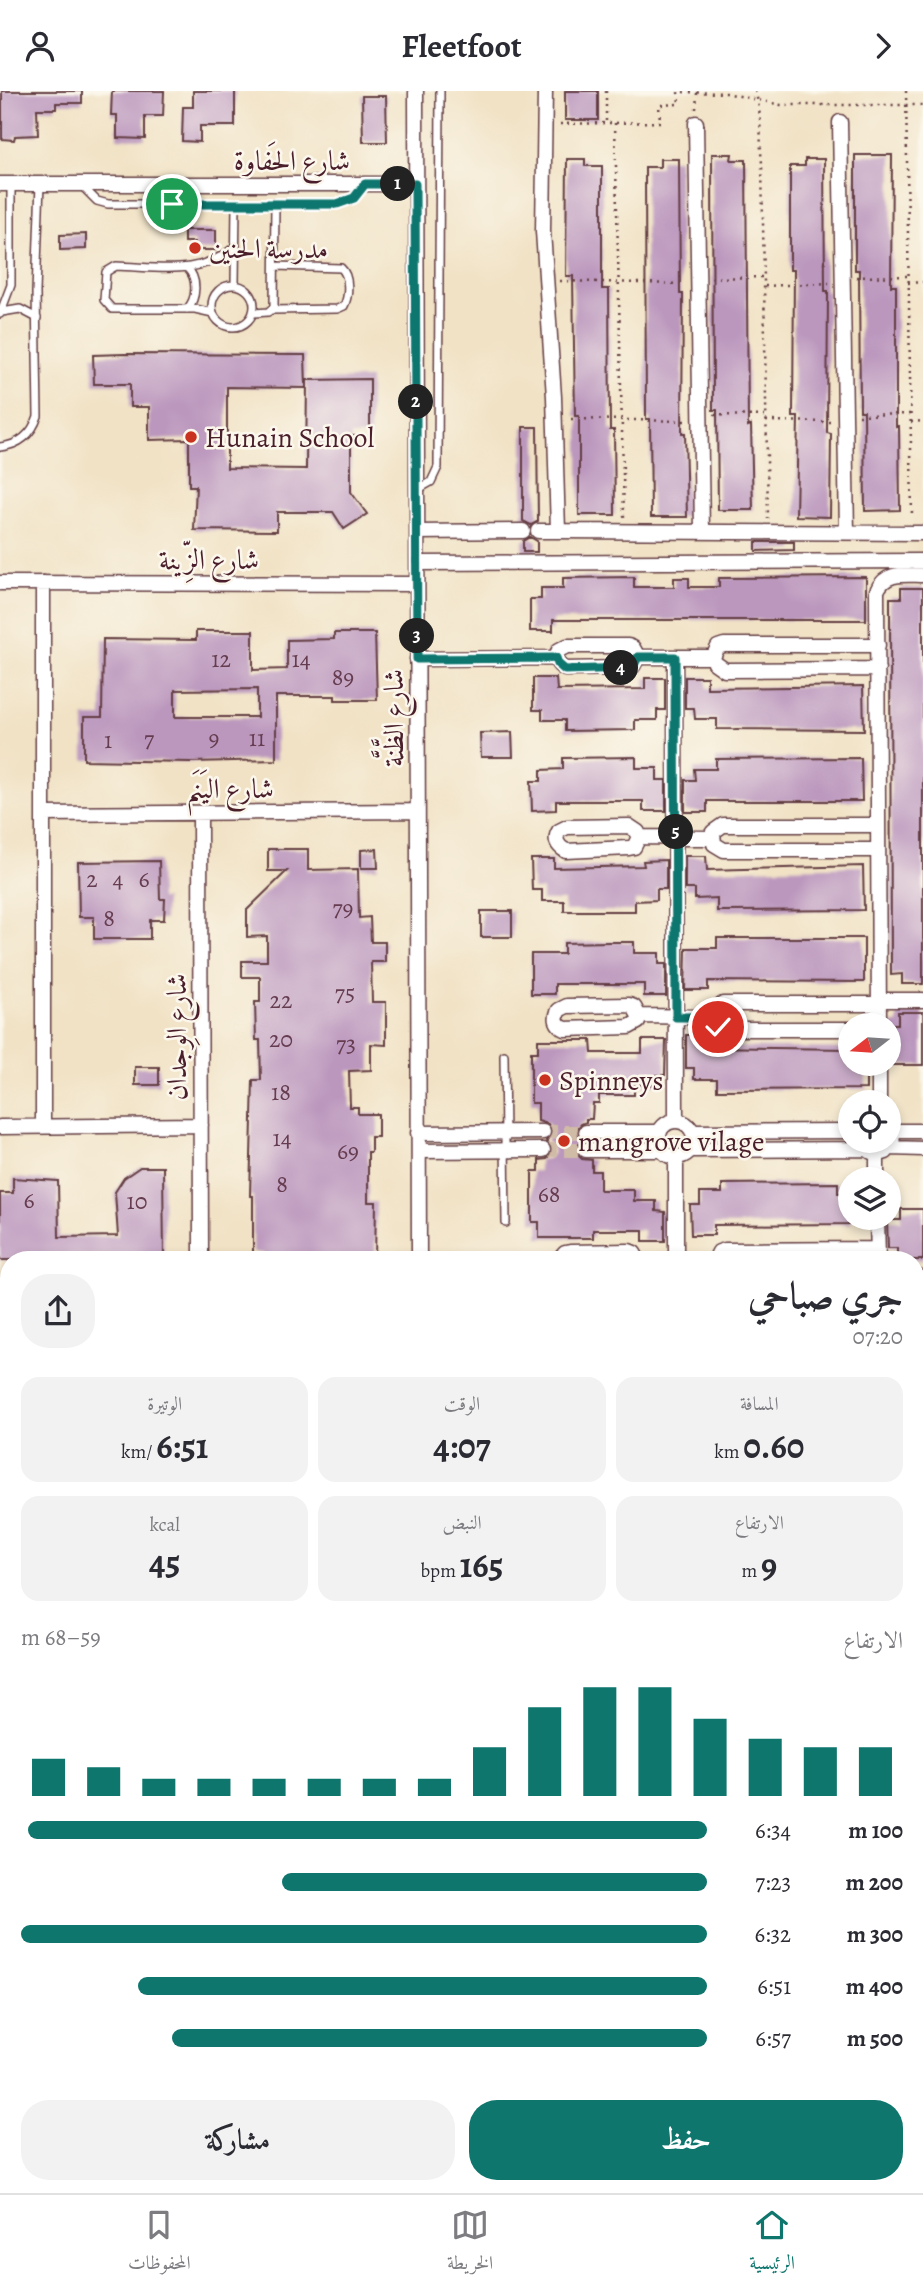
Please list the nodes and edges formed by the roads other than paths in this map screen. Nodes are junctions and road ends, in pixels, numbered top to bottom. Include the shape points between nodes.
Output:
1 (416, 91) edge
2 (440, 91) edge
3 (545, 91) edge
4 (840, 122) dead end
5 (696, 123) dead end
6 (6, 184) edge
7 (40, 184) junction
8 (80, 184) junction
9 (365, 184) junction
10 (415, 184) junction
11 (236, 203) junction
12 (275, 203) junction
13 (236, 246) junction
14 (275, 267) junction
15 (187, 268) junction
16 (235, 285) junction
17 (187, 309) junction
18 (272, 310) junction
19 (1, 313) edge
20 (213, 313) junction
21 (254, 313) junction
22 (37, 318) junction
23 (0, 447) edge
24 (416, 491) junction
25 (558, 531) junction
26 (417, 532) junction
27 (702, 533) junction
28 (847, 533) junction
29 (918, 533) edge
30 (923, 561) edge
31 (418, 563) junction
32 (923, 575) edge
33 (0, 583) edge
34 (43, 583) junction
35 (417, 584) junction
36 (878, 645) junction
37 (638, 657) junction
38 (675, 657) junction
39 (713, 657) junction
40 (556, 658) junction
41 (417, 659) junction
42 (878, 669) junction
43 (417, 811) junction
44 (200, 813) junction
45 (43, 814) junction
46 (878, 825) junction
47 (639, 837) junction
48 (676, 838) junction
49 (712, 838) junction
50 (878, 850) junction
51 (923, 1000) edge
52 (879, 1002) junction
53 (879, 1013) edge
54 (639, 1016) junction
55 (676, 1017) junction
56 (712, 1017) junction
57 (838, 1029) edge
58 (503, 1055) dead end
59 (676, 1121) junction
60 (201, 1125) junction
61 (43, 1126) junction
62 (0, 1127) edge
63 (901, 1130) edge
64 (838, 1131) edge
65 (923, 1131) edge
66 (505, 1132) junction
67 (543, 1132) tunnel mouth
68 (586, 1132) tunnel mouth
69 (660, 1132) junction
70 (692, 1132) junction
71 (418, 1133) junction
72 (838, 1148) edge
73 (901, 1149) edge
74 (923, 1149) edge
75 (543, 1150) tunnel mouth
76 (586, 1150) tunnel mouth
77 (662, 1150) junction
78 (691, 1150) junction
79 (419, 1151) junction
80 (505, 1151) junction
81 (676, 1157) junction
82 (506, 1223) dead end
83 (877, 1230) edge
84 (201, 1251) edge
85 (419, 1251) edge
86 (676, 1251) edge
87 (722, 1251) edge
88 (756, 1251) edge
89 (878, 1251) edge

1 - 10 street, شارع الظَّنَّة
2 - 24 lane via 438,467 431,482
3 - 25 street via 542,231
4 - 28 street
5 - 27 street
6 - 7 street, شارع الحَفاوة
6 - 19 lane via 11,285
7 - 8 street, شارع الحَفاوة
7 - 22 lane
8 - 9 street, شارع الحَفاوة
8 - 11 lane via 104,204
9 - 10 street, شارع الحَفاوة
9 - 12 lane via 343,203
10 - 24 street, شارع الظَّنَّة
11 - 12 lane
11 - 13 lane
12 - 14 lane
13 - 15 lane via 208,264
13 - 16 lane
14 - 18 lane
14 - 18 lane via 341,268 347,276 347,300 337,309
15 - 17 lane via 194,288
15 - 17 lane via 112,267 105,276 104,300 116,310
16 - 20 lane via 216,293
16 - 21 lane via 253,296
17 - 20 lane
18 - 21 lane
19 - 22 lane via 20,309
20 - 21 lane via 230,326 242,324
22 - 23 lane via 38,416 26,437
24 - 26 street, شارع الظَّنَّة
25 - 26 street
25 - 27 street
26 - 31 street, شارع الظَّنَّة
27 - 28 street
28 - 29 street
30 - 31 street
31 - 35 street, شارع الظَّنَّة
32 - 36 street via 895,575 880,584
33 - 34 street, شارع الزِّينة
34 - 35 street, شارع الزِّينة
34 - 45 street
35 - 41 street, شارع الظَّنَّة
36 - 39 street via 724,645
36 - 42 street
37 - 38 street
37 - 40 street via 628,646 567,646
37 - 40 street via 628,668 565,670
38 - 39 street
38 - 48 street
39 - 42 street via 725,670
40 - 41 street
41 - 43 street, شارع الظَّنَّة
42 - 46 street
43 - 44 street, شارع اليَنَم
43 - 71 street, شارع الظَّنَّة
44 - 45 street, شارع اليَنَم
44 - 60 street, شارع الوِجدان
45 - 61 street
46 - 49 street via 723,825
46 - 50 street
47 - 47 street via 629,826 567,827 559,831 556,840 566,851 629,848
47 - 48 street
48 - 49 street
48 - 55 street
49 - 50 street via 724,850
50 - 52 street
51 - 52 street
52 - 53 street
52 - 56 street via 723,1004
54 - 54 street via 629,1005 567,1006 559,1010 556,1019 565,1030 629,1027
54 - 55 street
55 - 56 street
55 - 59 street
56 - 57 street via 724,1029
58 - 66 lane
59 - 69 street
59 - 70 street
60 - 61 street
60 - 84 street, شارع الوِجدان
61 - 62 street
63 - 65 street
64 - 70 street
66 - 67 street
66 - 71 street
66 - 80 lane
68 - 69 street
69 - 77 street
70 - 78 street
71 - 79 street, شارع الظَّنَّة
72 - 78 street
73 - 74 street
75 - 80 street
76 - 77 street
77 - 81 street
78 - 81 street
79 - 80 street
79 - 85 street, شارع الظَّنَّة
80 - 82 lane
81 - 86 street
83 - 89 street
87 - 88 street

